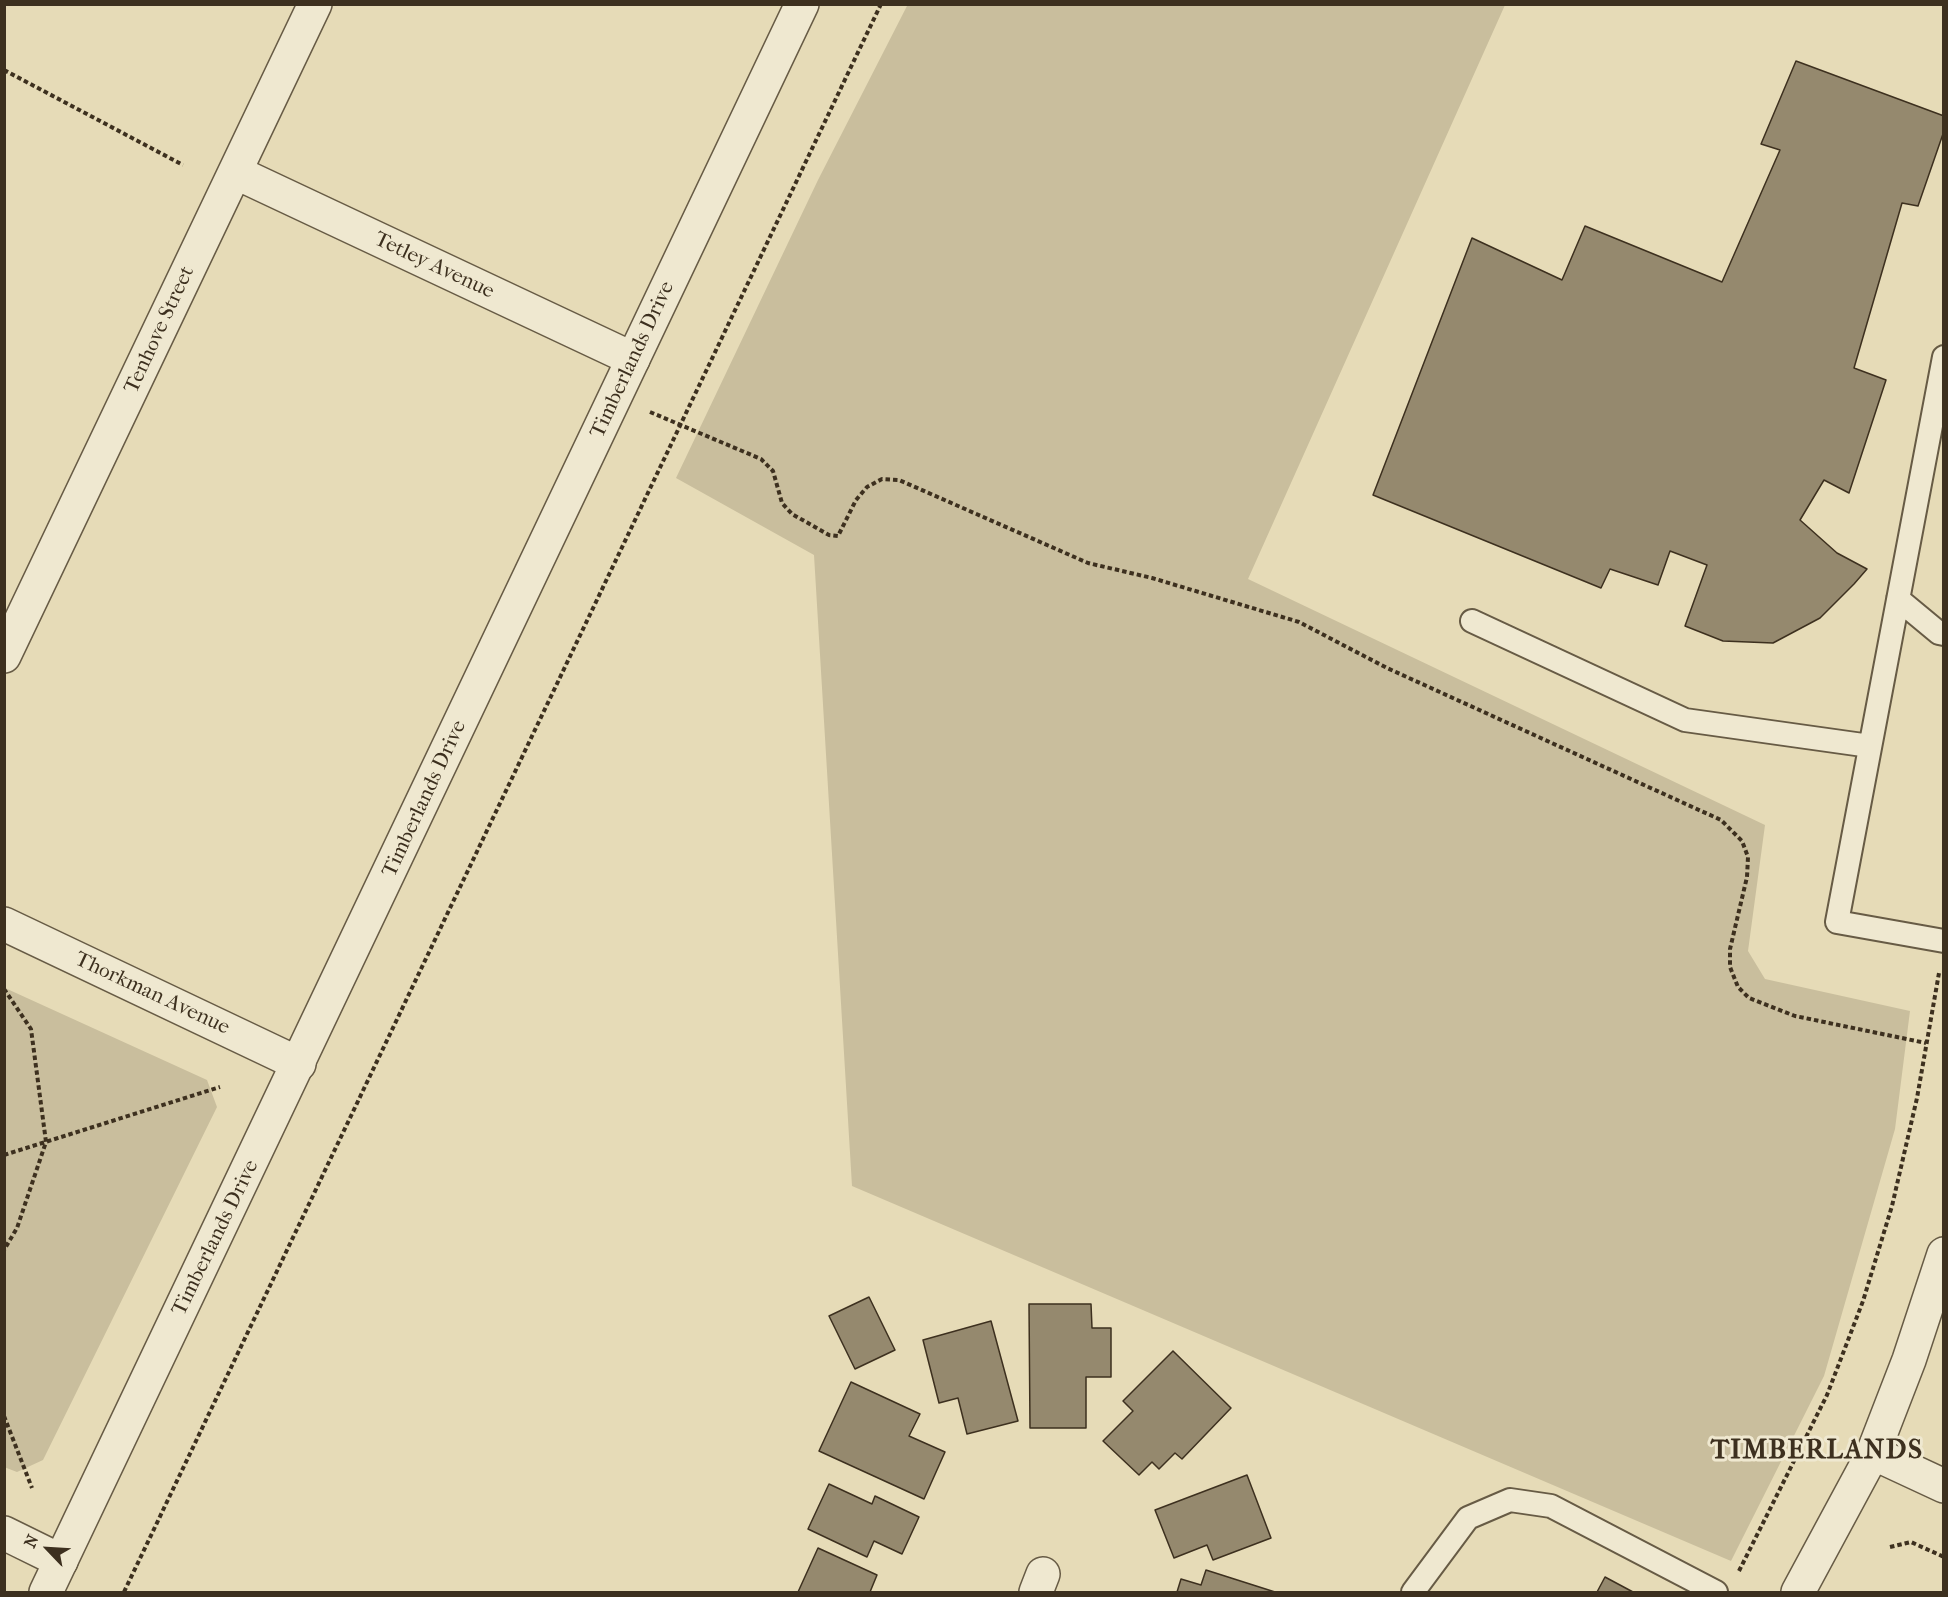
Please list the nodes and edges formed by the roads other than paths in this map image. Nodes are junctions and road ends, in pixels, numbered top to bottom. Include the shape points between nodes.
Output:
1 (315, 4) edge
2 (802, 4) edge
3 (236, 172) junction
4 (1944, 357) edge
5 (633, 359) junction
6 (1898, 599) junction
7 (1472, 621) dead end
8 (1944, 634) edge
9 (4, 656) edge
10 (1870, 746) junction
11 (4, 924) edge
12 (1944, 941) edge
13 (299, 1064) junction
14 (1944, 1254) edge
15 (1873, 1453) junction
16 (1944, 1486) edge
17 (4, 1533) edge
18 (61, 1561) junction
19 (46, 1593) edge
20 (1413, 1593) edge
21 (1716, 1593) edge
22 (1798, 1593) edge

1 - 3 street, Tenhove Street
2 - 5 street, Timberlands Drive
3 - 5 street, Tetley Avenue
3 - 9 street, Tenhove Street
4 - 6 lane
5 - 13 street, Timberlands Drive
6 - 8 lane
6 - 10 lane
7 - 10 lane via 1685,720
10 - 12 lane via 1837,922
11 - 13 street, Thorkman Avenue
13 - 18 street, Timberlands Drive
14 - 15 street
15 - 16 street
15 - 22 street
17 - 18 street
18 - 19 street, Timberlands Drive
20 - 21 lane via 1468,1518 1510,1500 1551,1506

